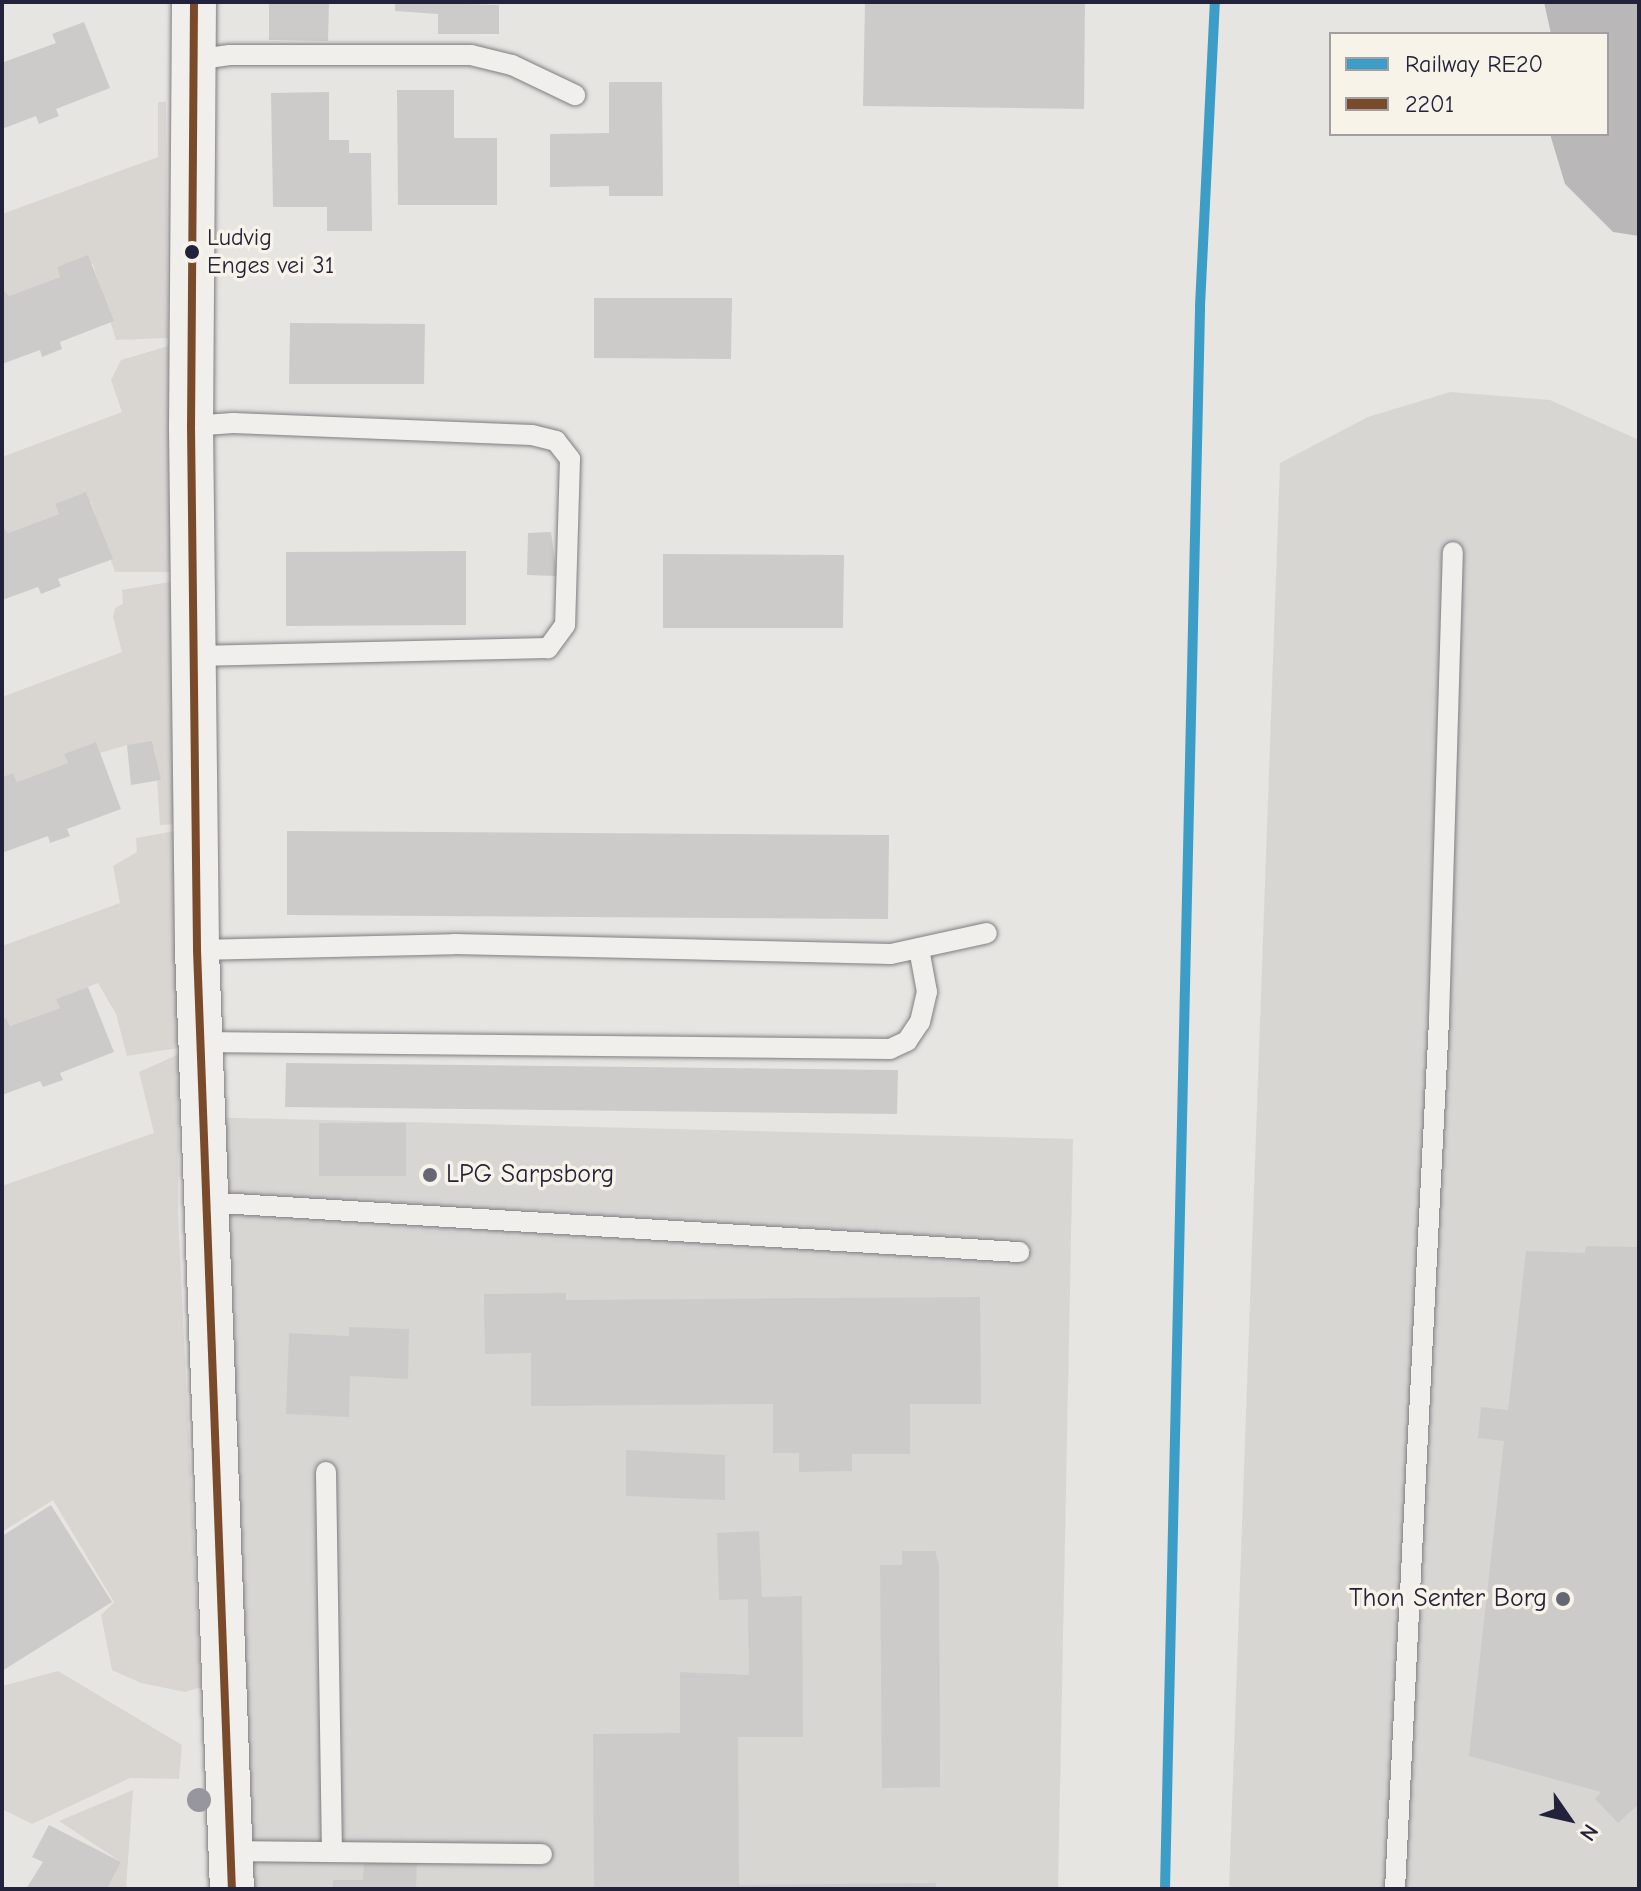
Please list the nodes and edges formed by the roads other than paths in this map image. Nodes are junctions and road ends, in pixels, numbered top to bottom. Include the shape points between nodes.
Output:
1 (194, 2) edge
2 (194, 60) junction
3 (575, 95) dead end
4 (191, 426) junction
5 (1453, 552) dead end
6 (194, 656) junction
7 (987, 933) dead end
8 (919, 949) junction
9 (197, 950) junction
10 (200, 1042) junction
11 (203, 1202) junction
12 (1019, 1252) dead end
13 (326, 1472) dead end
14 (332, 1852) junction
15 (542, 1854) dead end
16 (232, 1870) edge
17 (1395, 1889) edge

1 - 2 street
2 - 3 lane via 230,55 471,55 512,65
2 - 4 street
4 - 6 street
4 - 6 lane via 233,423 532,435 556,441 570,459 565,625 548,648
5 - 17 lane via 1439,1019
6 - 9 street
7 - 8 lane
8 - 9 lane via 891,954 454,944
8 - 10 lane via 927,992 920,1022 907,1041 890,1049
9 - 10 street
10 - 11 street
11 - 12 lane
11 - 16 street
13 - 14 lane
14 - 15 lane
14 - 16 lane

